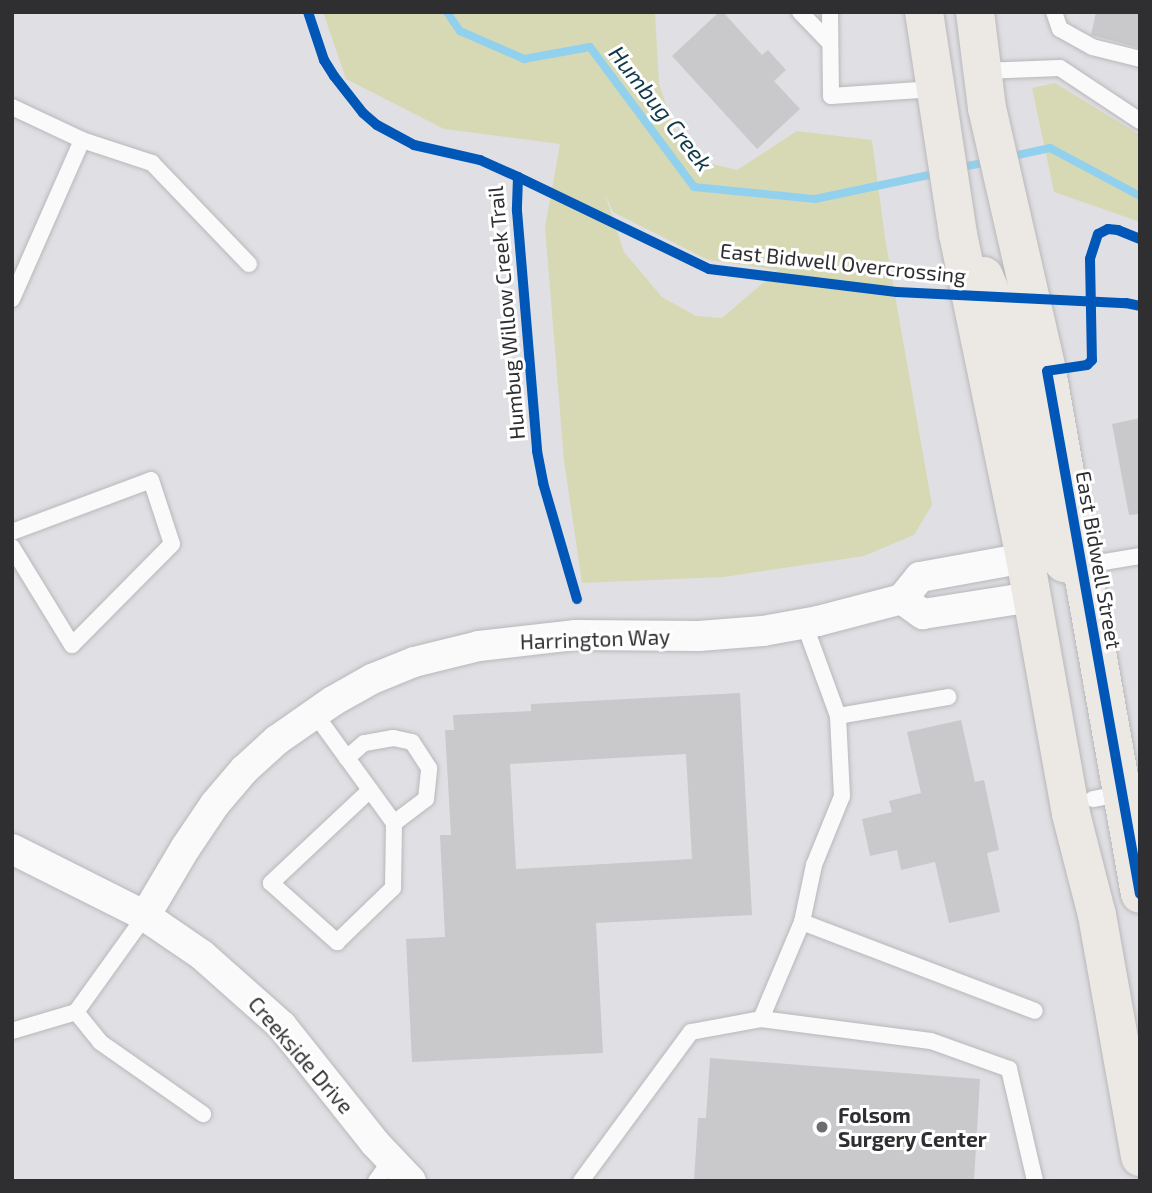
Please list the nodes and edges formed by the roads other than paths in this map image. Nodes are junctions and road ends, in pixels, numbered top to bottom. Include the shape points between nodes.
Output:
1 (800, 12) edge
2 (830, 12) edge
3 (924, 12) edge
4 (975, 12) edge
5 (1054, 12) edge
6 (830, 43) junction
7 (1140, 59) edge
8 (985, 90) junction
9 (936, 96) junction
10 (12, 107) edge
11 (1140, 121) edge
12 (82, 140) junction
13 (956, 220) junction
14 (249, 264) dead end
15 (12, 299) edge
16 (12, 532) edge
17 (12, 547) edge
18 (1140, 556) edge
19 (1024, 558) junction
20 (1080, 566) junction
21 (1031, 597) junction
22 (902, 599) junction
23 (804, 623) junction
24 (948, 698) dead end
25 (315, 713) junction
26 (838, 716) junction
27 (347, 758) junction
28 (370, 790) junction
29 (1118, 794) edge
30 (394, 823) junction
31 (12, 849) edge
32 (1138, 885) edge
33 (145, 916) junction
34 (802, 922) junction
35 (1035, 1011) dead end
36 (76, 1012) junction
37 (761, 1018) junction
38 (13, 1033) edge
39 (203, 1114) dead end
40 (1140, 1157) edge
41 (393, 1174) edge
42 (581, 1181) edge
43 (1034, 1181) edge

1 - 6 lane
2 - 6 lane
3 - 9 main road
4 - 8 main road, East Bidwell Street
5 - 7 lane via 1060,29 1091,47
6 - 9 lane via 831,96
8 - 11 lane via 1060,68
8 - 20 main road, East Bidwell Street via 1047,371
9 - 13 main road
10 - 12 lane
12 - 14 lane via 152,163
12 - 15 lane
13 - 19 main road
13 - 20 main road via 1013,346 1055,554 1064,563
16 - 17 lane via 151,480 172,544 72,646
18 - 20 lane
19 - 21 main road
19 - 22 street, Harrington Way via 920,577
19 - 29 main road via 1059,615
20 - 29 main road, East Bidwell Street
21 - 22 street via 923,614
21 - 40 main road via 1071,814 1097,915
22 - 23 street, Harrington Way
23 - 25 street, Harrington Way via 699,636 576,635 479,646 393,671
23 - 26 lane
24 - 26 lane
25 - 27 lane
25 - 33 street, Harrington Way via 244,770 215,804
26 - 34 lane via 842,796 814,865
27 - 28 lane
27 - 30 lane via 364,743 393,738 412,742 429,768 426,799
28 - 30 lane
28 - 30 lane via 271,883 337,942 393,888
29 - 32 main road via 1096,815
31 - 33 street, Creekside Drive
33 - 36 lane
33 - 41 street, Creekside Drive via 202,955 282,1027
34 - 35 lane
34 - 37 lane
36 - 38 lane
36 - 39 lane via 100,1042
37 - 42 lane via 691,1032
37 - 43 lane via 931,1041 1009,1069

